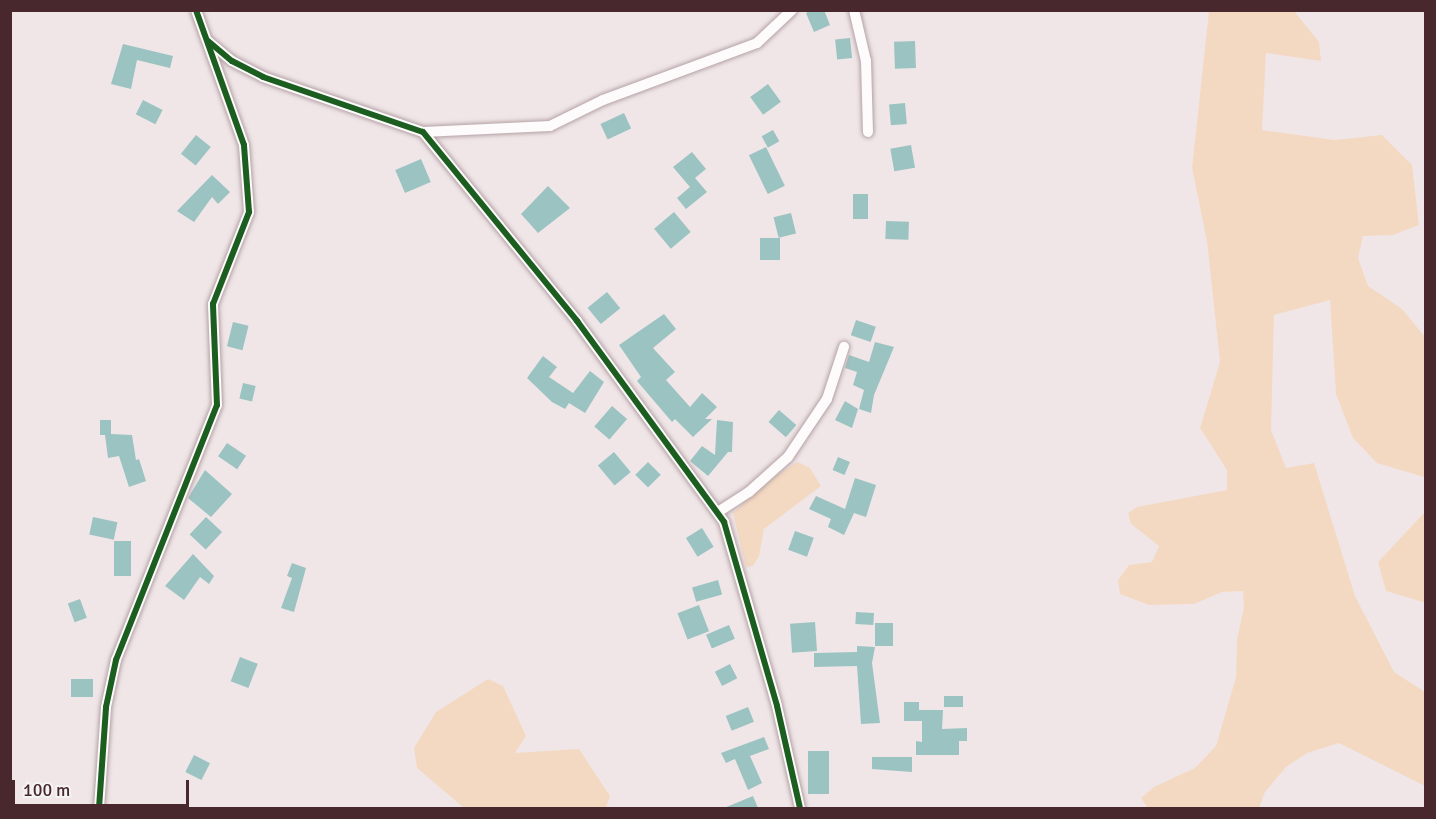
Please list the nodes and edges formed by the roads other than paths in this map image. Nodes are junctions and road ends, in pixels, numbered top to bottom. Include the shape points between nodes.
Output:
1 (196, 10) edge
2 (792, 10) edge
3 (854, 10) edge
4 (208, 41) junction
5 (423, 132) junction
6 (868, 132) dead end
7 (843, 347) dead end
8 (718, 512) junction
9 (99, 808) edge
10 (800, 808) edge

1 - 4 street
2 - 5 street via 757,43 594,103 550,126
3 - 6 street via 866,60
4 - 5 street via 232,61 263,77
4 - 9 street via 244,145 249,212 213,304 217,405 116,660 106,708
5 - 8 street via 577,321
7 - 8 street via 827,399 788,457 750,492
8 - 10 street via 729,533 777,706

